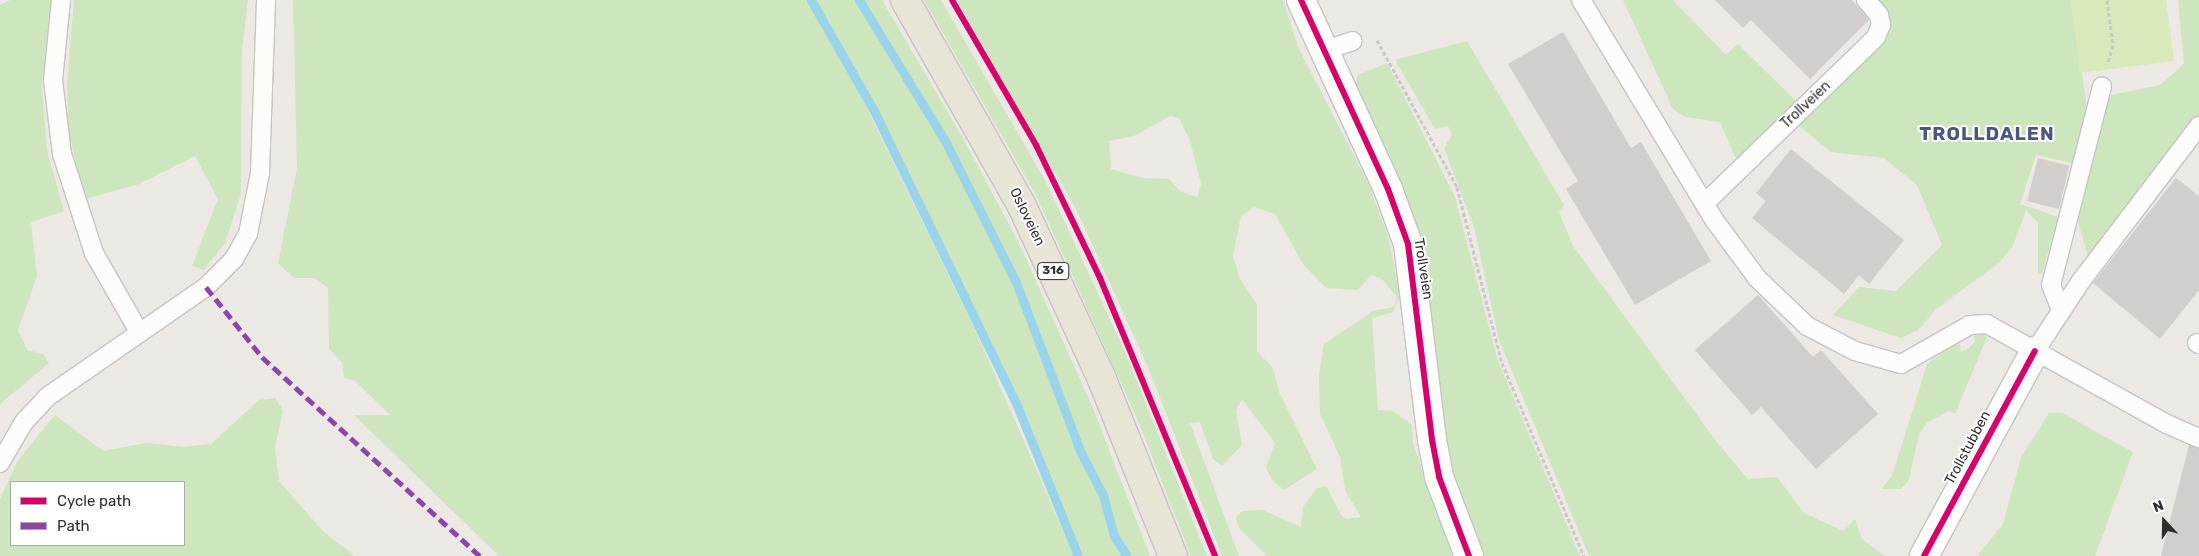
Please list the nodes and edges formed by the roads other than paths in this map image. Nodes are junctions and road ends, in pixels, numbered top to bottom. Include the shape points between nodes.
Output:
1 (61, 0) edge
2 (266, 0) edge
3 (905, 0) edge
4 (1300, 0) edge
5 (1581, 0) edge
6 (1866, 0) edge
7 (1352, 41) dead end
8 (1322, 51) junction
9 (2102, 86) road end
10 (2199, 126) edge
11 (1705, 203) junction
12 (2060, 310) junction
13 (138, 330) junction
14 (2035, 351) junction
15 (2199, 438) edge
16 (0, 463) edge
17 (1173, 556) edge
18 (1469, 556) edge
19 (1924, 556) edge

1 - 13 lane via 53,80 62,154 94,253
2 - 13 lane via 260,173 248,234 234,258 206,286
3 - 17 main road, Osloveien / 316 via 1022,206 1101,377
4 - 8 street, Trollveien
5 - 11 lane
6 - 11 lane, Trollveien via 1879,14 1881,25 1876,37
7 - 8 lane
8 - 18 street, Trollveien via 1388,189 1408,244 1439,477
9 - 12 lane via 2051,285
10 - 12 lane, Trollstubben
11 - 14 lane via 1757,278 1797,318 1837,343 1886,363 1919,357 1970,325 1986,324
12 - 14 lane, Trollstubben
13 - 16 lane via 48,397 24,422
14 - 15 lane
14 - 19 street, Trollstubben

